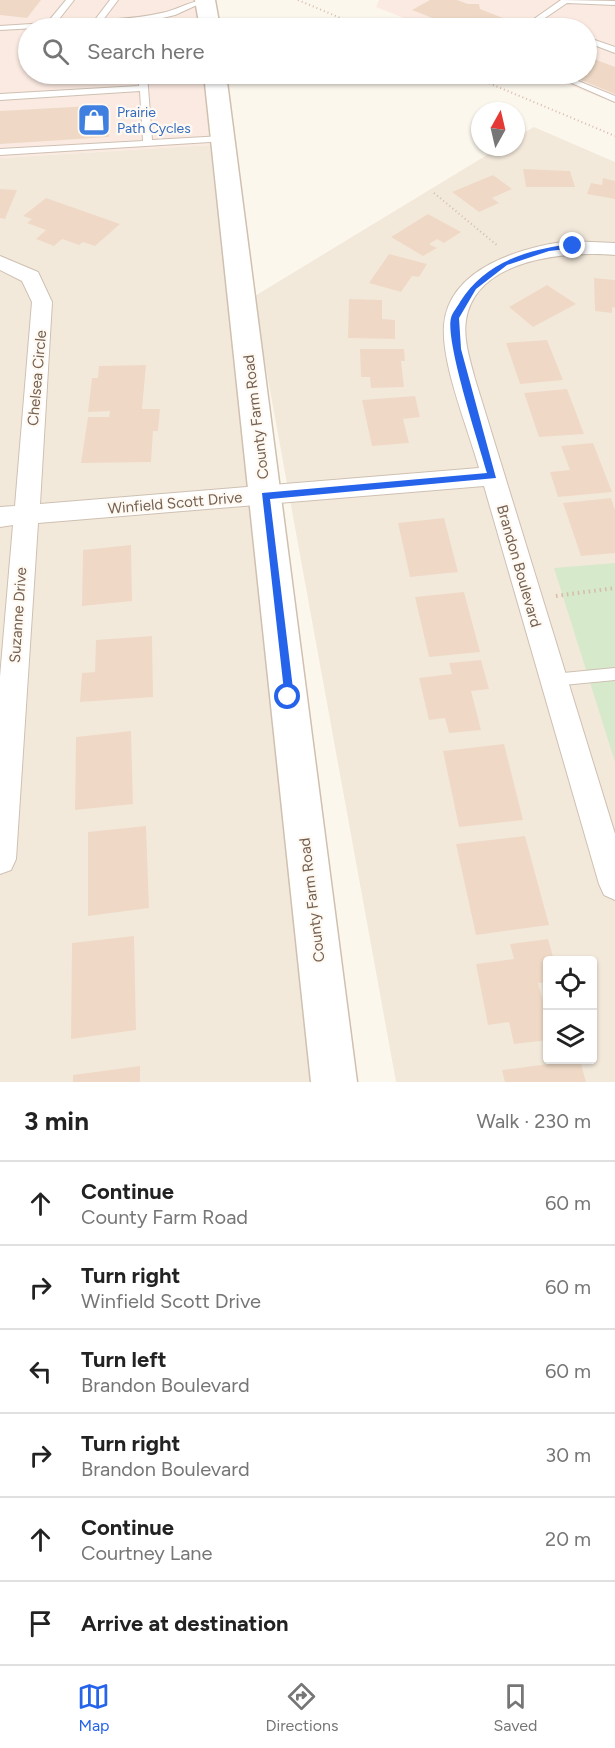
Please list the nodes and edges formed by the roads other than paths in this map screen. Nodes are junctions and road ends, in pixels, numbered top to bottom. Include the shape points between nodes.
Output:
1 (70, 0) edge
2 (114, 0) edge
3 (205, 0) edge
4 (552, 0) edge
5 (565, 1) edge
6 (615, 3) edge
7 (56, 18) edge
8 (101, 18) edge
9 (158, 18) edge
10 (208, 18) edge
11 (540, 18) edge
12 (18, 27) edge
13 (0, 28) edge
14 (597, 43) edge
15 (615, 50) edge
16 (144, 84) edge
17 (216, 84) edge
18 (579, 84) edge
19 (144, 88) junction
20 (0, 98) edge
21 (615, 99) edge
22 (223, 139) junction
23 (148, 144) junction
24 (0, 152) edge
25 (615, 249) edge
26 (0, 262) edge
27 (493, 476) junction
28 (265, 495) junction
29 (13, 516) edge
30 (615, 674) edge
31 (553, 680) junction
32 (0, 860) edge
33 (615, 884) edge
34 (334, 1082) edge

1 - 7 lane
2 - 8 lane
3 - 9 lane
3 - 10 main road
4 - 5 lane
5 - 6 lane
5 - 11 lane
12 - 13 lane
14 - 15 lane
16 - 19 lane
17 - 22 main road, County Farm Road
18 - 21 lane
19 - 20 lane
19 - 23 lane
22 - 23 lane
22 - 28 main road, County Farm Road
23 - 24 lane
25 - 27 street, Brandon Boulevard via 573,246 510,261 473,288 455,318 457,349
26 - 29 street, Chelsea Circle via 31,277 42,302
27 - 28 street, Winfield Scott Drive
27 - 31 street, Brandon Boulevard
28 - 29 street, Winfield Scott Drive
28 - 34 main road, County Farm Road
29 - 32 street, Suzanne Drive
30 - 31 lane
31 - 33 street, Brandon Boulevard

